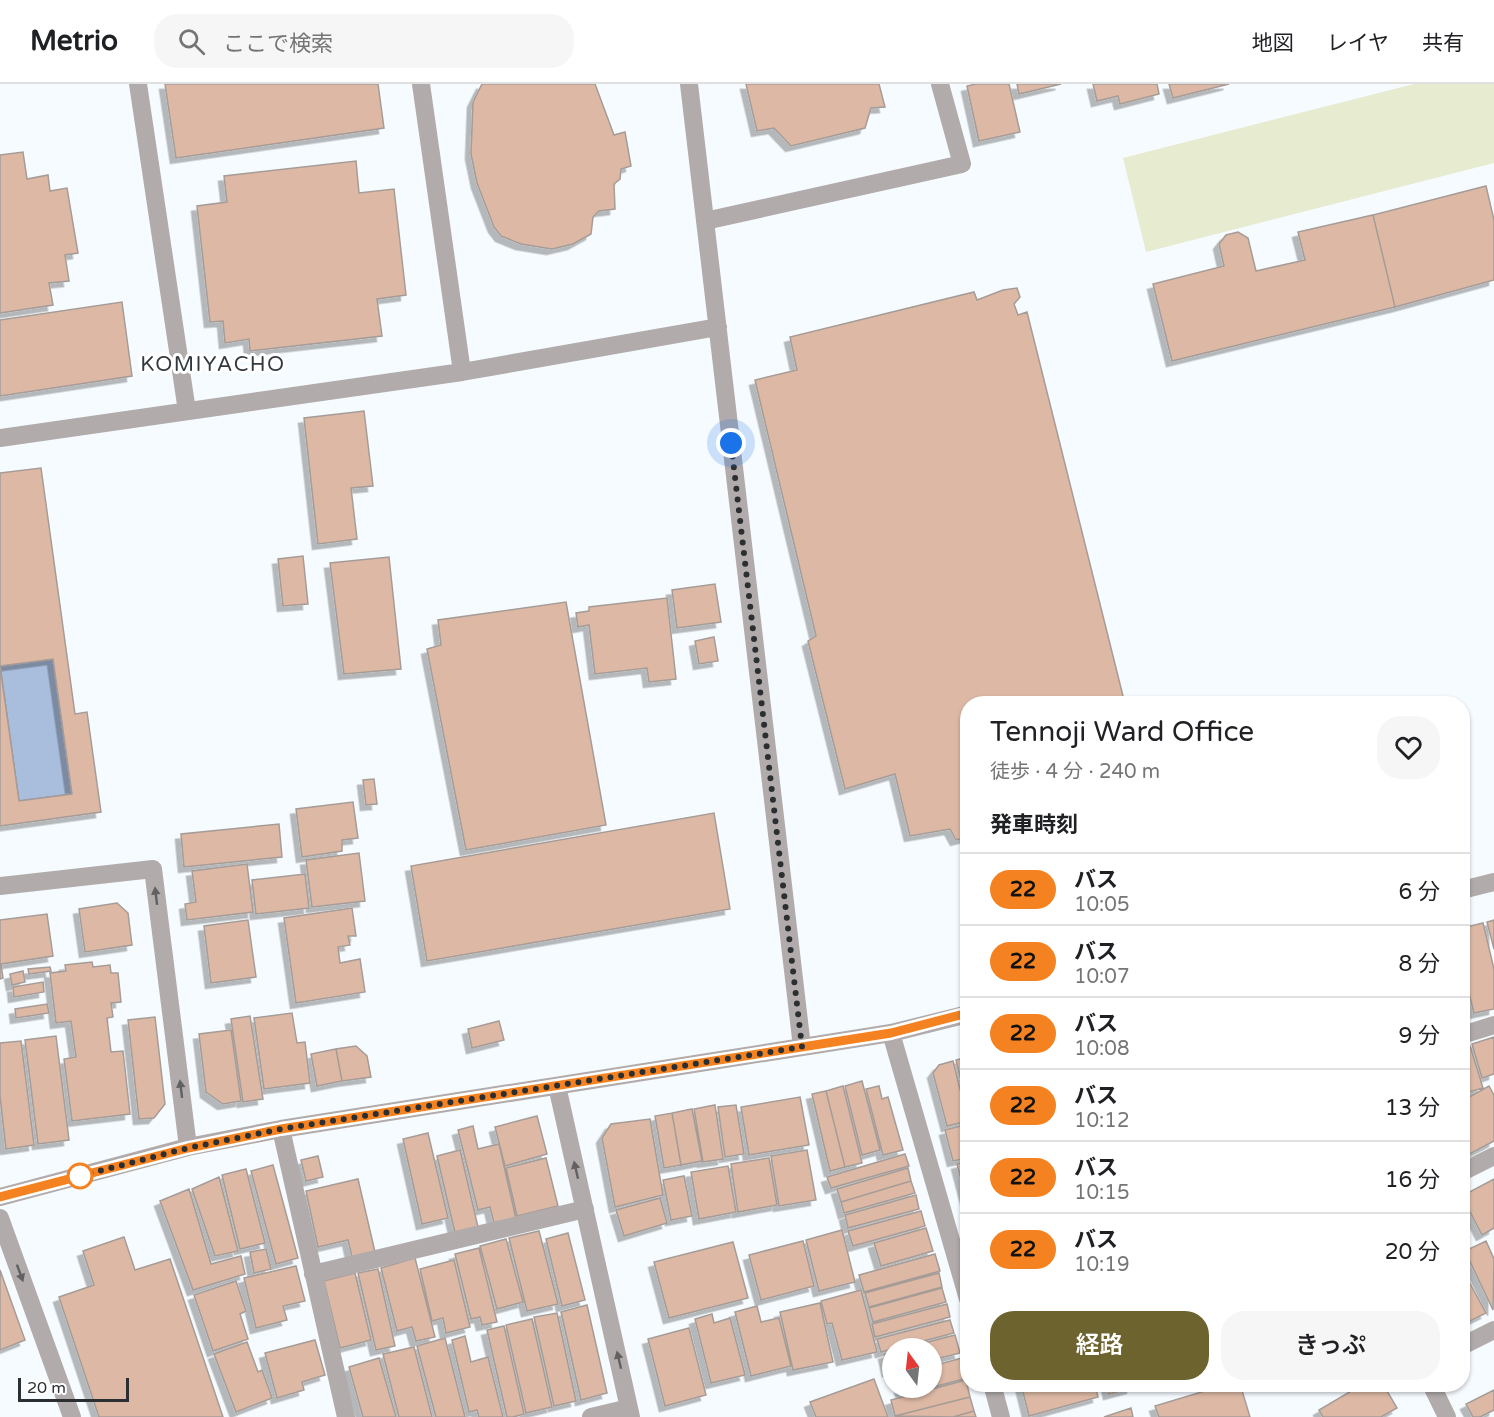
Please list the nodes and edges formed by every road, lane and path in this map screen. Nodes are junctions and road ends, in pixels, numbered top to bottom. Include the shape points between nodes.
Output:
1 (138, 84) edge
2 (421, 84) edge
3 (689, 84) edge
4 (940, 84) edge
5 (705, 221) junction
6 (718, 327) junction
7 (462, 372) junction
8 (187, 411) junction
9 (0, 438) edge
10 (1494, 882) edge
11 (0, 886) edge
12 (1470, 888) edge
13 (960, 1016) edge
14 (1494, 1025) edge
15 (1470, 1032) edge
16 (891, 1033) junction
17 (802, 1047) junction
18 (557, 1086) junction
19 (281, 1129) junction
20 (188, 1148) junction
21 (1494, 1156) edge
22 (1470, 1168) edge
23 (0, 1197) edge
24 (585, 1209) junction
25 (0, 1218) edge
26 (960, 1271) edge
27 (313, 1274) junction
28 (1494, 1330) edge
29 (1470, 1342) edge
30 (994, 1392) edge
31 (1435, 1392) edge
32 (631, 1413) edge
33 (72, 1417) edge
34 (346, 1417) edge
35 (591, 1417) edge
36 (1001, 1417) edge
37 (1447, 1417) edge

1 - 8 street
2 - 7 street
3 - 5 street
4 - 5 street via 962,164
5 - 6 street
6 - 7 street
6 - 17 street
7 - 8 street
8 - 9 street
10 - 12 street
20 -> 11 street via 153,869
13 - 16 street
14 - 15 street
16 - 17 street
16 - 26 street
17 - 18 street
18 - 19 street
24 -> 18 street
19 - 20 street
19 - 27 street
20 - 23 street
21 - 22 street
24 - 27 street
32 -> 24 street
25 -> 33 street
27 - 34 street
28 - 29 street
30 - 36 street
31 - 37 street
32 - 35 street

